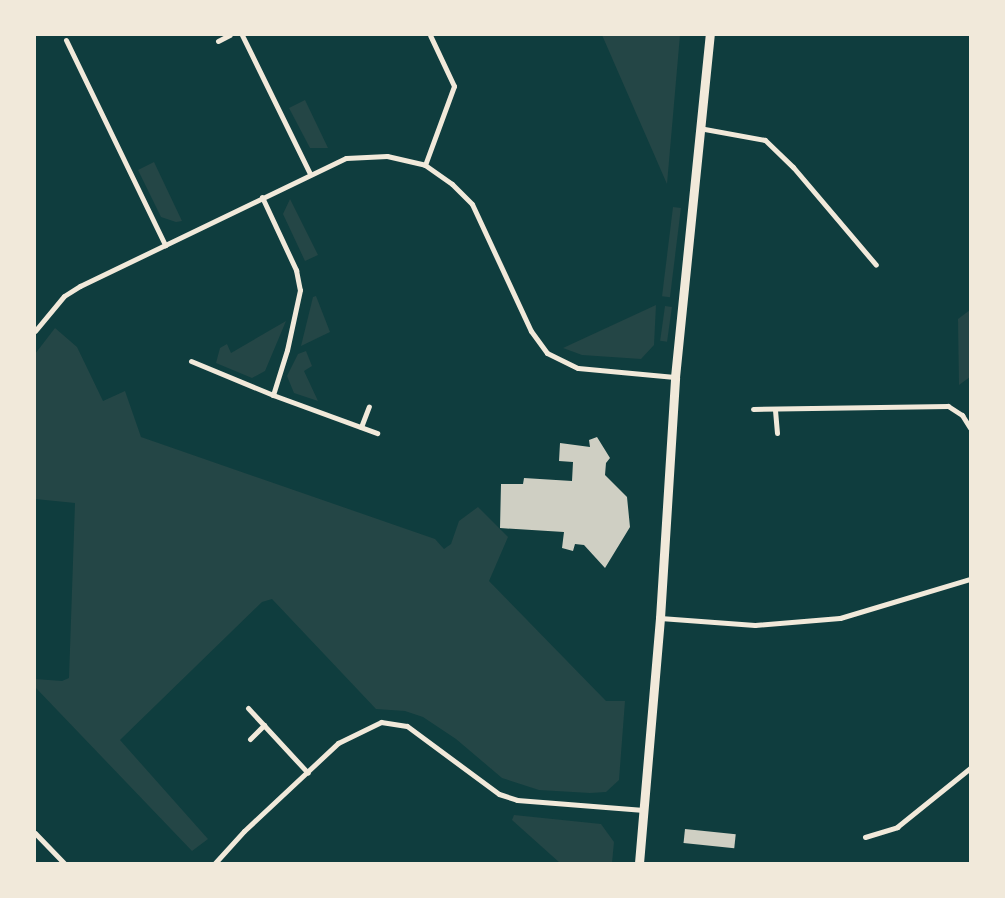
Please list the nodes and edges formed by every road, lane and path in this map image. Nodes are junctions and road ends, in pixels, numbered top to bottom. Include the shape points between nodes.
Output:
1 (230, 35) edge
2 (242, 35) edge
3 (430, 35) edge
4 (710, 35) edge
5 (66, 40) dead end
6 (218, 41) dead end
7 (698, 128) junction
8 (425, 165) junction
9 (310, 174) junction
10 (262, 197) junction
11 (165, 245) junction
12 (876, 265) dead end
13 (35, 331) edge
14 (191, 361) dead end
15 (675, 377) junction
16 (273, 395) junction
17 (369, 406) dead end
18 (753, 409) dead end
19 (775, 410) junction
20 (361, 427) junction
21 (970, 428) edge
22 (377, 433) dead end
23 (776, 433) dead end
24 (970, 580) edge
25 (660, 618) junction
26 (248, 708) dead end
27 (264, 725) junction
28 (250, 739) dead end
29 (970, 768) edge
30 (308, 773) junction
31 (645, 810) junction
32 (35, 833) edge
33 (865, 837) dead end
34 (64, 863) edge
35 (217, 863) edge
36 (639, 863) edge

1 - 6 street
2 - 9 street
3 - 8 street via 454,86
4 - 7 street
5 - 11 street
7 - 12 street via 765,140
7 - 15 street
8 - 9 street via 388,156 346,158
8 - 15 street via 452,184 472,204 531,331 547,353 578,368
9 - 10 street
10 - 11 street
10 - 16 street via 296,270 300,290
11 - 13 street via 64,296
14 - 16 street
15 - 25 street
16 - 20 street
17 - 20 street
18 - 19 street
19 - 21 street via 948,406 962,415
19 - 23 street
20 - 22 street
24 - 25 street via 840,618 755,625
25 - 31 street
26 - 27 street
27 - 28 street
27 - 30 street
29 - 33 street via 896,827
30 - 31 street via 338,743 381,722 406,726 499,794 517,800
30 - 35 street via 244,831
31 - 36 street
32 - 34 street

